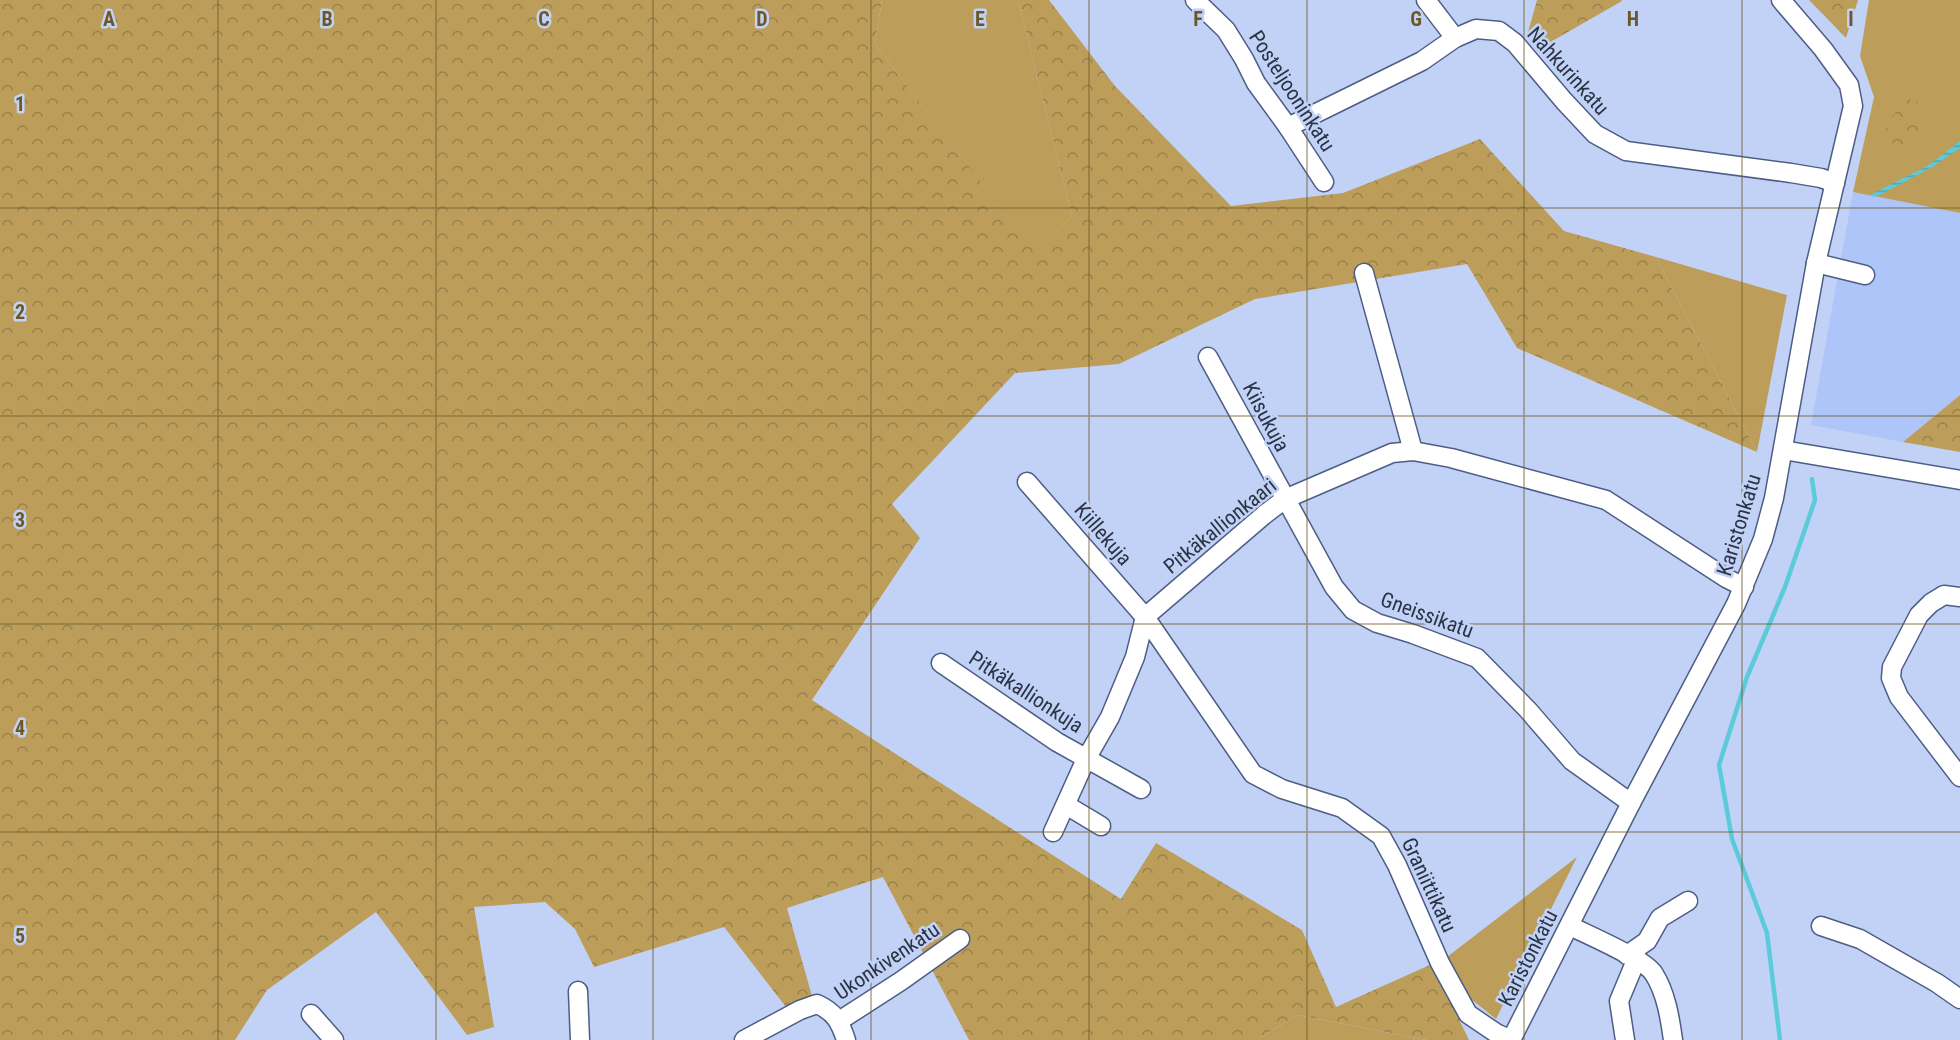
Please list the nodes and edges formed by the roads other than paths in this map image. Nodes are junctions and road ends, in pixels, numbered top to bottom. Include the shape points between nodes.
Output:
1 (1195, 0) edge
2 (1426, 0) edge
3 (1781, 0) edge
4 (1455, 38) junction
5 (1288, 127) junction
6 (1324, 182) dead end
7 (1835, 183) junction
8 (1816, 263) junction
9 (1364, 273) dead end
10 (1865, 275) dead end
11 (1208, 357) dead end
12 (1783, 450) junction
13 (1413, 451) junction
14 (1960, 480) edge
15 (1026, 482) dead end
16 (1285, 499) junction
17 (1744, 586) junction
18 (1960, 597) edge
19 (1145, 616) junction
20 (941, 663) dead end
21 (1086, 759) junction
22 (1960, 777) edge
23 (1141, 789) dead end
24 (1631, 802) junction
25 (1066, 805) junction
26 (1101, 826) dead end
27 (1053, 832) dead end
28 (1688, 901) dead end
29 (1570, 926) junction
30 (1821, 926) dead end
31 (960, 939) dead end
32 (1632, 957) junction
33 (578, 991) dead end
34 (1960, 999) edge
35 (311, 1014) dead end
36 (839, 1021) junction
37 (334, 1040) edge
38 (580, 1040) edge
39 (744, 1040) edge
40 (846, 1040) edge
41 (1511, 1040) edge
42 (1625, 1040) edge
43 (1672, 1040) edge

1 - 5 street, Posteljooninkatu via 1226,30 1256,83
2 - 4 street
3 - 7 street, Karistonkatu via 1849,85 1853,106
4 - 5 street, Nahkurinkatu via 1422,61
4 - 7 street, Nahkurinkatu via 1476,29 1499,31 1515,43 1595,134 1626,151
5 - 6 street, Posteljooninkatu
7 - 8 street, Karistonkatu
8 - 10 street
8 - 12 street, Karistonkatu
9 - 13 street
11 - 16 street, Kiisukuja
12 - 14 street
12 - 17 street, Karistonkatu via 1768,519
13 - 16 street, Pitkäkallionkaari via 1392,453
13 - 17 street, Pitkäkallionkaari via 1606,500
15 - 19 street, Kiillekuja
16 - 19 street, Pitkäkallionkaari
16 - 24 street, Gneissikatu via 1334,587 1353,610 1377,623 1477,658 1572,760
17 - 24 street, Karistonkatu
18 - 22 street via 1944,596 1919,615 1892,667 1891,678 1899,697
19 - 21 street via 1127,677
19 - 41 street, Graniittikatu via 1253,774 1282,789 1342,808 1381,836 1468,1014
20 - 21 street, Pitkäkallionkuja
21 - 23 street, Pitkäkallionkuja
21 - 25 street
24 - 29 street, Karistonkatu
25 - 26 street
25 - 27 street
28 - 32 street via 1660,918
29 - 32 street
29 - 41 street, Karistonkatu
30 - 34 street via 1860,939
31 - 36 street, Ukonkivenkatu
32 - 42 street via 1619,1001
32 - 43 street via 1653,972 1663,994
33 - 38 street
35 - 37 street
36 - 39 street, Ukonkivenkatu via 829,1009 817,1004
36 - 40 street, Ukonkivenkatu

